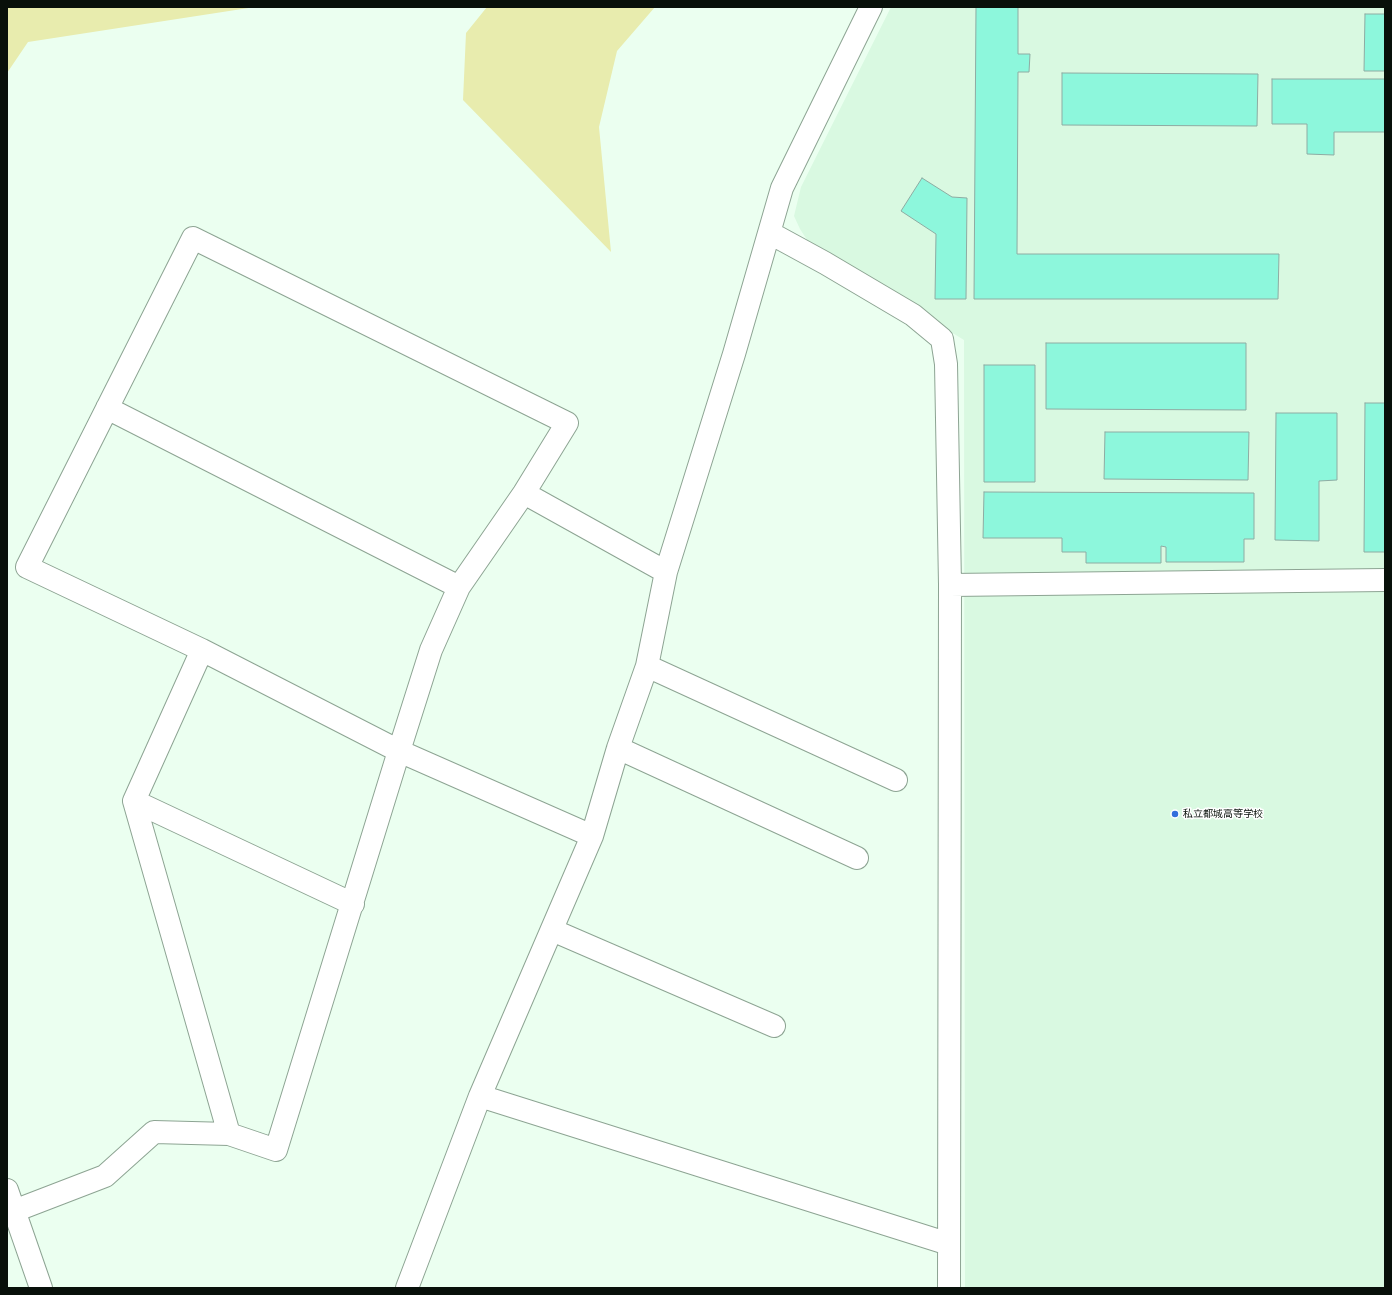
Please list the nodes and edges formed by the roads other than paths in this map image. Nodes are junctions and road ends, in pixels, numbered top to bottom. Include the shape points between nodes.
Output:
1 (871, 7) edge
2 (770, 233) junction
3 (107, 408) junction
4 (524, 492) junction
5 (666, 572) junction
6 (1385, 580) edge
7 (950, 585) junction
8 (459, 587) junction
9 (202, 650) junction
10 (647, 666) junction
11 (618, 748) junction
12 (399, 751) junction
13 (896, 780) dead end
14 (134, 801) junction
15 (592, 836) junction
16 (857, 858) dead end
17 (353, 904) junction
18 (552, 930) junction
19 (774, 1026) dead end
20 (480, 1096) junction
21 (229, 1134) junction
22 (7, 1190) edge
23 (14, 1211) junction
24 (949, 1244) junction
25 (41, 1288) edge
26 (407, 1288) edge
27 (949, 1288) edge

1 - 2 street via 782,188
2 - 5 street
2 - 7 street via 913,315 942,339 946,364
3 - 4 street via 193,238 567,423
3 - 8 street
3 - 9 street via 27,567
4 - 5 street
4 - 8 street
5 - 10 street
6 - 7 street
7 - 24 street
8 - 12 street via 432,650
9 - 12 street
9 - 14 street
10 - 11 street
10 - 13 street
11 - 15 street
11 - 16 street
12 - 15 street
12 - 17 street
14 - 17 street
14 - 21 street
15 - 18 street
17 - 21 street via 276,1150
18 - 19 street
18 - 20 street
20 - 24 street
20 - 26 street
21 - 23 street via 154,1132 105,1176
22 - 23 street
23 - 25 street
24 - 27 street

